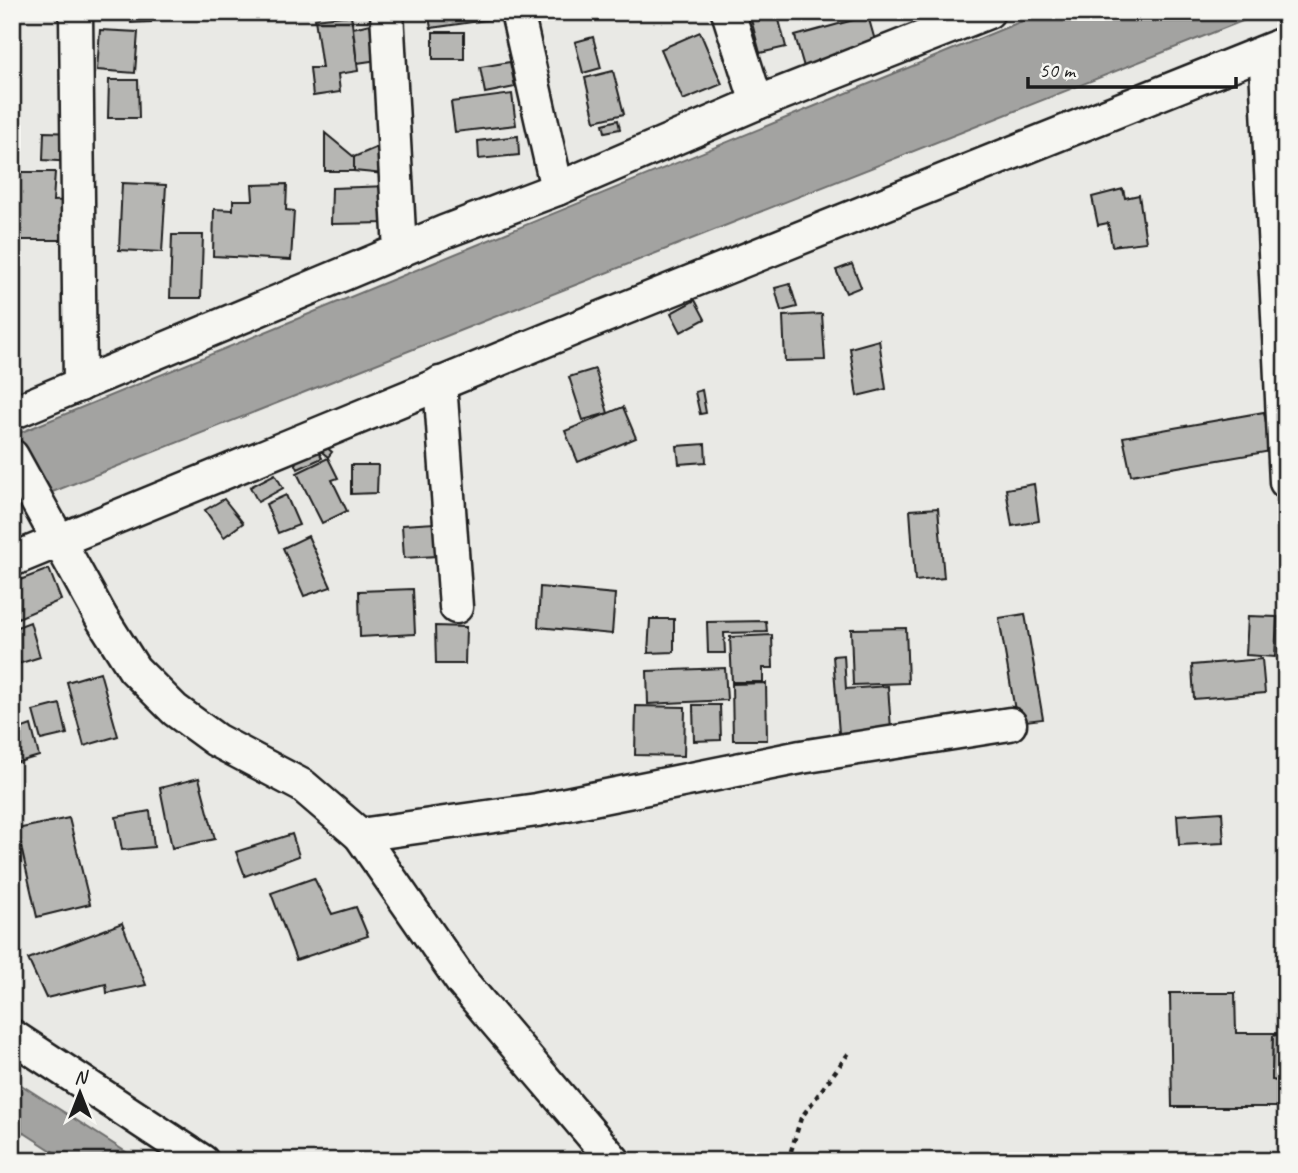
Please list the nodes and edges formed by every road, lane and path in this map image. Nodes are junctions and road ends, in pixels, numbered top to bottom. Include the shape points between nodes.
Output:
1 (387, 12) edge
2 (517, 12) edge
3 (728, 12) edge
4 (988, 12) edge
5 (76, 14) dead end
6 (932, 23) edge
7 (1282, 45) edge
8 (757, 103) junction
9 (557, 189) junction
10 (400, 251) junction
11 (440, 383) junction
12 (80, 385) junction
13 (12, 413) edge
14 (12, 456) edge
15 (1286, 482) edge
16 (61, 541) junction
17 (12, 560) edge
18 (456, 607) dead end
19 (1010, 724) dead end
20 (360, 835) junction
21 (12, 1036) edge
22 (851, 1049) dead end
23 (202, 1161) edge
24 (614, 1161) edge
25 (788, 1161) edge

1 - 10 street
2 - 9 street
3 - 8 street
4 - 6 street
5 - 12 street
6 - 8 street
7 - 11 street
7 - 15 street via 1266,66
8 - 9 street
9 - 10 street
10 - 12 street
11 - 16 street
11 - 18 street
12 - 13 street
14 - 16 street
16 - 17 street
16 - 20 street via 134,669 175,710 216,740 303,786
19 - 20 street via 802,757 537,810
20 - 24 street via 462,982
21 - 23 street
22 - 25 path via 801,1118

